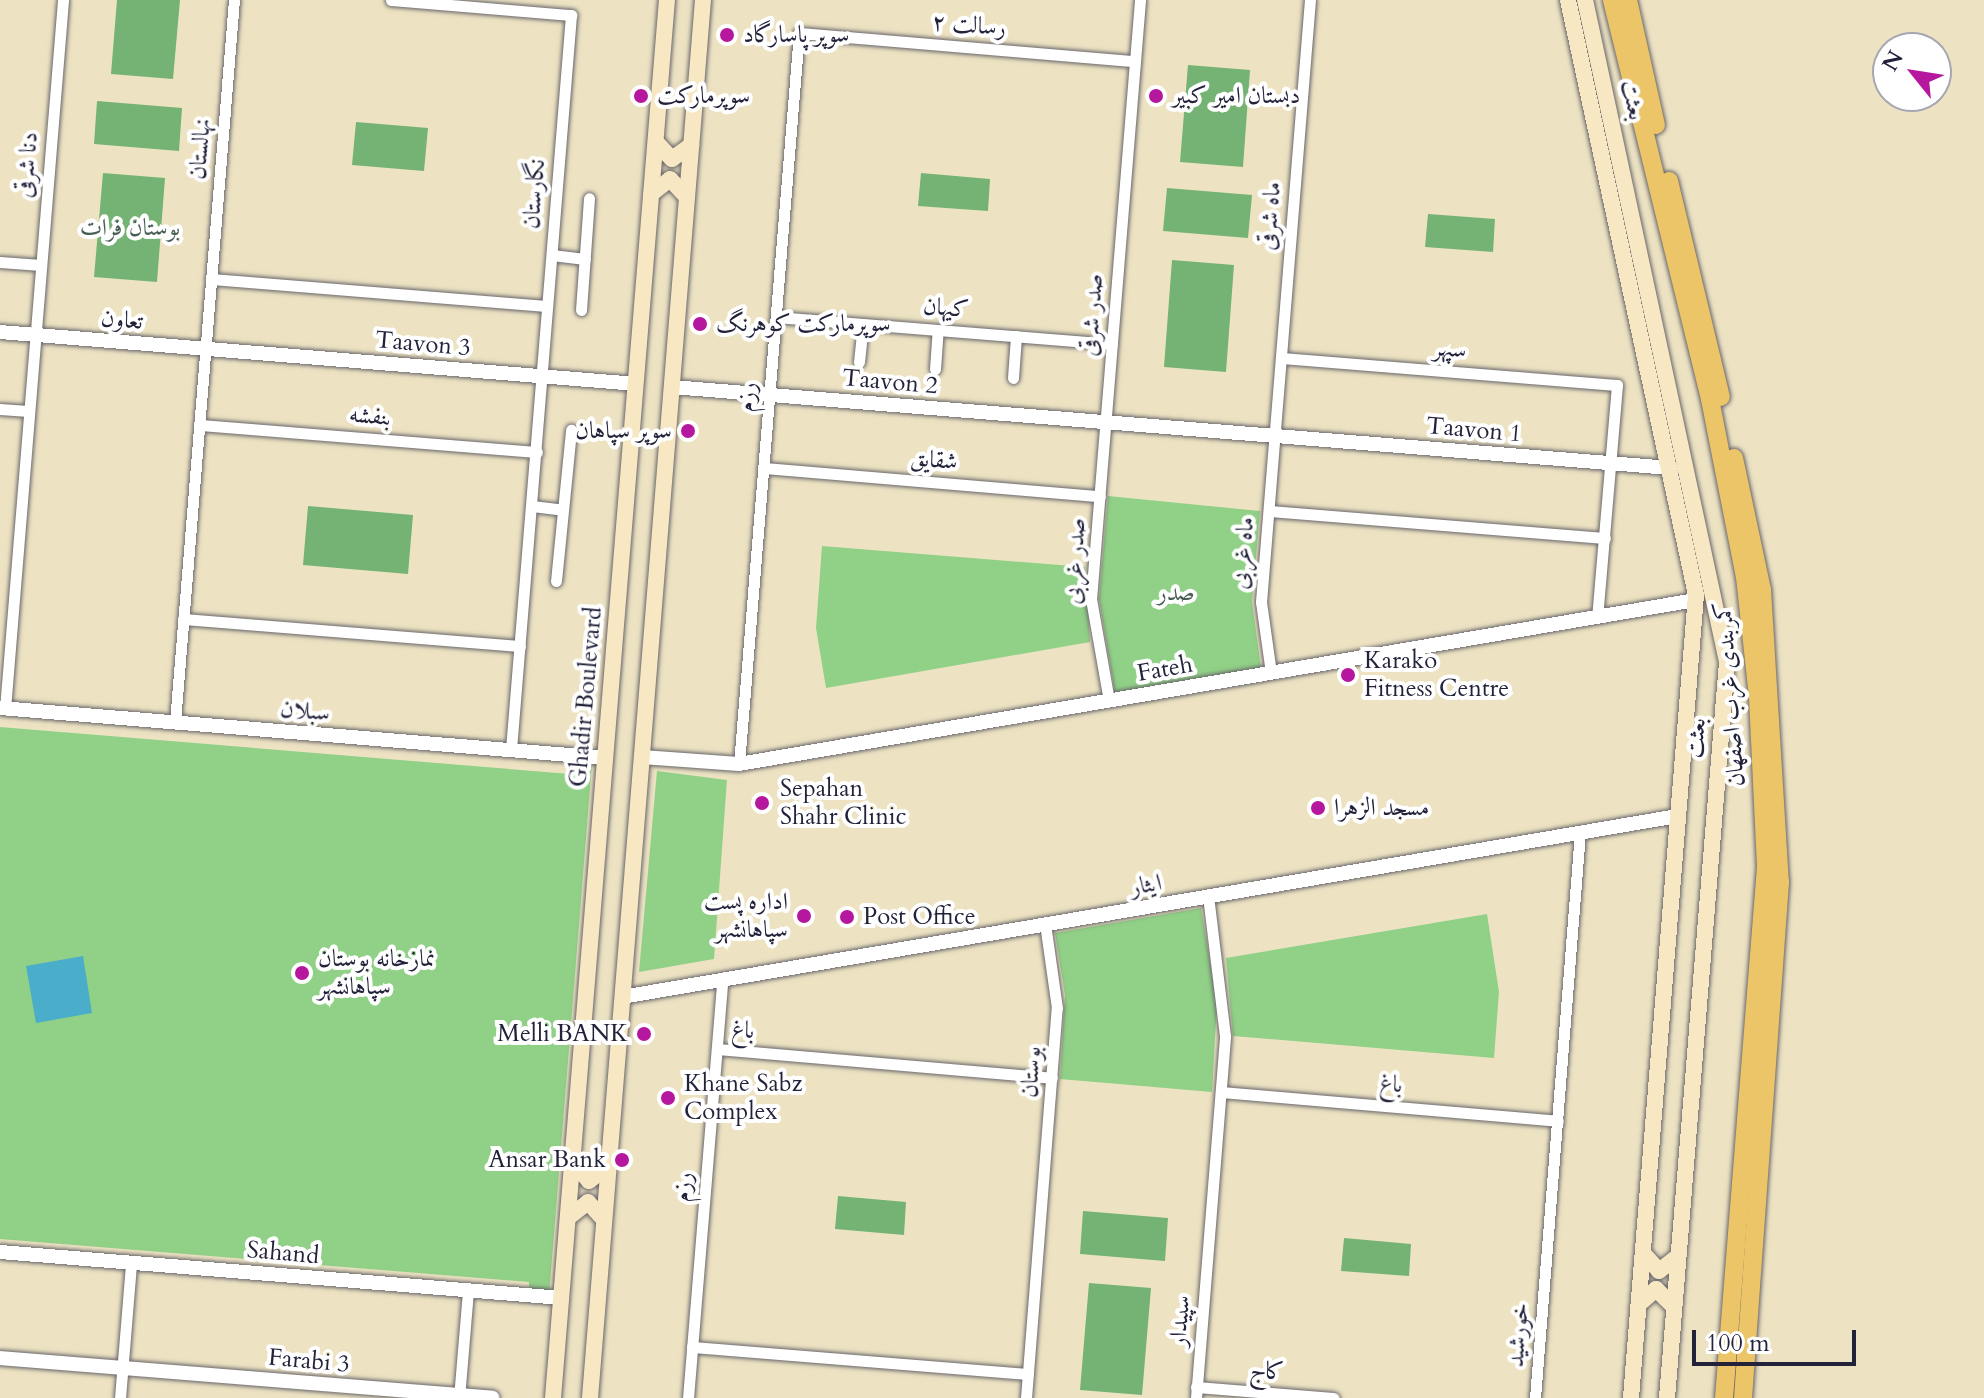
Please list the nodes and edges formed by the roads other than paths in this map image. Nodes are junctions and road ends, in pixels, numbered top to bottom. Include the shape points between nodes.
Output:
1 (63, 0) edge
2 (234, 0) edge
3 (391, 0) edge
4 (667, 0) edge
5 (703, 0) edge
6 (1140, 0) edge
7 (1310, 0) edge
8 (1568, 0) edge
9 (1585, 0) edge
10 (1610, 0) edge
11 (1628, 0) edge
12 (485, 4) edge
13 (799, 33) joint
14 (1135, 61) junction
15 (656, 140) junction
16 (691, 143) junction
17 (651, 196) junction
18 (589, 198) dead end
19 (687, 199) junction
20 (552, 255) junction
21 (585, 259) junction
22 (0, 262) edge
23 (41, 265) junction
24 (211, 279) junction
25 (547, 306) junction
26 (581, 310) dead end
27 (776, 317) junction
28 (863, 324) junction
29 (938, 330) junction
30 (0, 332) edge
31 (35, 335) junction
32 (1016, 336) junction
33 (1112, 344) junction
34 (206, 349) junction
35 (1281, 358) junction
36 (859, 362) dead end
37 (935, 369) dead end
38 (542, 376) junction
39 (1013, 378) dead end
40 (636, 384) junction
41 (672, 387) junction
42 (769, 394) junction
43 (0, 409) edge
44 (28, 411) junction
45 (1105, 422) junction
46 (200, 425) junction
47 (571, 430) dead end
48 (1274, 436) junction
49 (537, 452) junction
50 (1610, 463) junction
51 (764, 468) junction
52 (1671, 468) junction
53 (1100, 496) junction
54 (532, 506) junction
55 (563, 510) junction
56 (1269, 511) junction
57 (1605, 538) junction
58 (556, 581) dead end
59 (1695, 600) junction
60 (0, 604) edge
61 (13, 605) junction
62 (1597, 617) junction
63 (183, 619) junction
64 (520, 646) junction
65 (1271, 673) junction
66 (1109, 701) junction
67 (2, 708) edge
68 (175, 722) junction
69 (511, 750) junction
70 (642, 757) junction
71 (606, 758) junction
72 (739, 764) junction
73 (1678, 816) junction
74 (1580, 833) junction
75 (1208, 896) junction
76 (1045, 924) junction
77 (722, 980) junction
78 (622, 997) junction
79 (717, 1049) junction
80 (1052, 1078) junction
81 (1221, 1092) junction
82 (1558, 1121) junction
83 (573, 1161) junction
84 (609, 1164) junction
85 (568, 1219) junction
86 (604, 1222) junction
87 (1642, 1251) junction
88 (0, 1252) edge
89 (1678, 1254) junction
90 (131, 1263) junction
91 (468, 1290) junction
92 (562, 1298) junction
93 (1638, 1306) junction
94 (1674, 1309) junction
95 (692, 1347) junction
96 (0, 1358) edge
97 (122, 1368) junction
98 (1028, 1374) junction
99 (1196, 1392) edge
100 (459, 1397) edge
101 (120, 1398) edge
102 (492, 1398) edge
103 (553, 1398) edge
104 (590, 1398) edge
105 (688, 1398) edge
106 (1026, 1398) edge
107 (1334, 1398) edge
108 (1535, 1398) edge
109 (1631, 1398) edge
110 (1667, 1398) edge
111 (1724, 1398) edge
112 (1743, 1398) edge

1 - 23 street, دنا شرقی
2 - 24 street, نهالستان
3 - 12 street
4 - 15 main road, Ghadir Boulevard
5 - 16 main road
6 - 14 street, صدر شرقی
7 - 35 street, ماه شرقی
8 - 52 main road, بعثت
9 - 89 main road, بعثت via 1727,662
10 - 111 highway, کمربندی غرب اصفهان via 1710,399 1745,577 1758,697 1766,867
11 - 112 highway, کمربندی غرب اصفهان via 1762,590 1780,882
12 - 20 street, نگارستان via 571,15
13 - 14 street, رسالت ۲
13 - 27 street, رزم
14 - 33 street, صدر شرقی
15 - 16 main road via 672,159
15 - 17 main road, Ghadir Boulevard
16 - 19 main road
17 - 19 main road via 670,179
17 - 40 main road, Ghadir Boulevard
18 - 21 street
19 - 41 main road
20 - 21 street
20 - 25 street, نگارستان
21 - 26 street
22 - 23 street
23 - 31 street, دنا شرقی
24 - 25 street
24 - 34 street, نهالستان
25 - 38 street, نگارستان
27 - 28 street, کیهان
27 - 42 street, رزم
28 - 29 street, کیهان
28 - 36 street
29 - 32 street, کیهان
29 - 37 street
30 - 31 street, تعاون
31 - 34 street, تعاون
31 - 44 street, دنا شرقی
32 - 33 street, کیهان
32 - 39 street
33 - 45 street, صدر شرقی
34 - 38 street, Taavon 3
34 - 46 street, نهالستان
35 - 48 street, ماه شرقی
35 - 50 street, سپهر via 1617,385
38 - 40 street, Taavon 3
38 - 49 street, نگارستان
40 - 71 main road, Ghadir Boulevard
41 - 42 street, Taavon 2
41 - 70 main road
42 - 45 street, Taavon 2
42 - 51 street, رزم
43 - 44 street
44 - 61 street, دنا شرقی
45 - 48 street, Taavon 2
45 - 53 street, صدر غربی
46 - 49 street, بنفشه
46 - 63 street, نهالستان
47 - 55 street
48 - 50 street, Taavon 1
48 - 56 street, ماه غربی
49 - 54 street, نگارستان
50 - 52 street, Taavon 1
50 - 57 street
51 - 53 street, شقایق
51 - 72 street, رزم
52 - 59 main road, بعثت
53 - 66 street, صدر غربی via 1091,599
54 - 55 street
54 - 64 street, نگارستان
55 - 58 street
56 - 57 street
56 - 65 street, ماه غربی via 1261,602
57 - 62 street
59 - 62 street, Fateh
59 - 73 main road, بعثت
60 - 61 street
61 - 67 street, دنا شرقی
62 - 65 street, Fateh
63 - 64 street
63 - 68 street, نهالستان
64 - 69 street, نگارستان
65 - 66 street, Fateh
66 - 72 street, Fateh
67 - 68 street, سبلان
68 - 69 street, سبلان
69 - 71 street, سبلان
70 - 72 street, Fateh
70 - 78 main road
71 - 83 main road, Ghadir Boulevard
73 - 74 street, ایثار
73 - 87 main road, بعثت
74 - 75 street, ایثار
74 - 82 street, خورشید
75 - 76 street, ایثار
75 - 81 street, سپیدار via 1225,1002
76 - 77 street, ایثار
76 - 80 street, بوستان via 1057,995
77 - 78 street, ایثار
77 - 79 street, رزم
78 - 84 main road
79 - 80 street, باغ
79 - 95 street, رزم
80 - 98 street, بوستان
81 - 82 street, باغ
81 - 99 street, سپیدار
82 - 108 street, خورشید
83 - 84 main road via 589,1181
83 - 85 main road, Ghadir Boulevard
84 - 86 main road
85 - 86 main road via 588,1202
85 - 92 main road, Ghadir Boulevard
86 - 104 main road
87 - 89 main road via 1659,1271
87 - 93 main road, بعثت
88 - 90 street, Sahand
89 - 94 main road, بعثت
90 - 91 street, Sahand
90 - 97 street
91 - 92 street, Sahand
91 - 100 street
92 - 103 main road, Ghadir Boulevard
93 - 94 main road via 1656,1289 1670,1295
93 - 109 main road, بعثت
94 - 110 main road, بعثت
95 - 98 street
95 - 105 street, رزم
96 - 97 street, Farabi 3
97 - 100 street, Farabi 3
97 - 101 street
98 - 106 street, بوستان
99 - 107 street, کاج
100 - 102 street, Farabi 3

